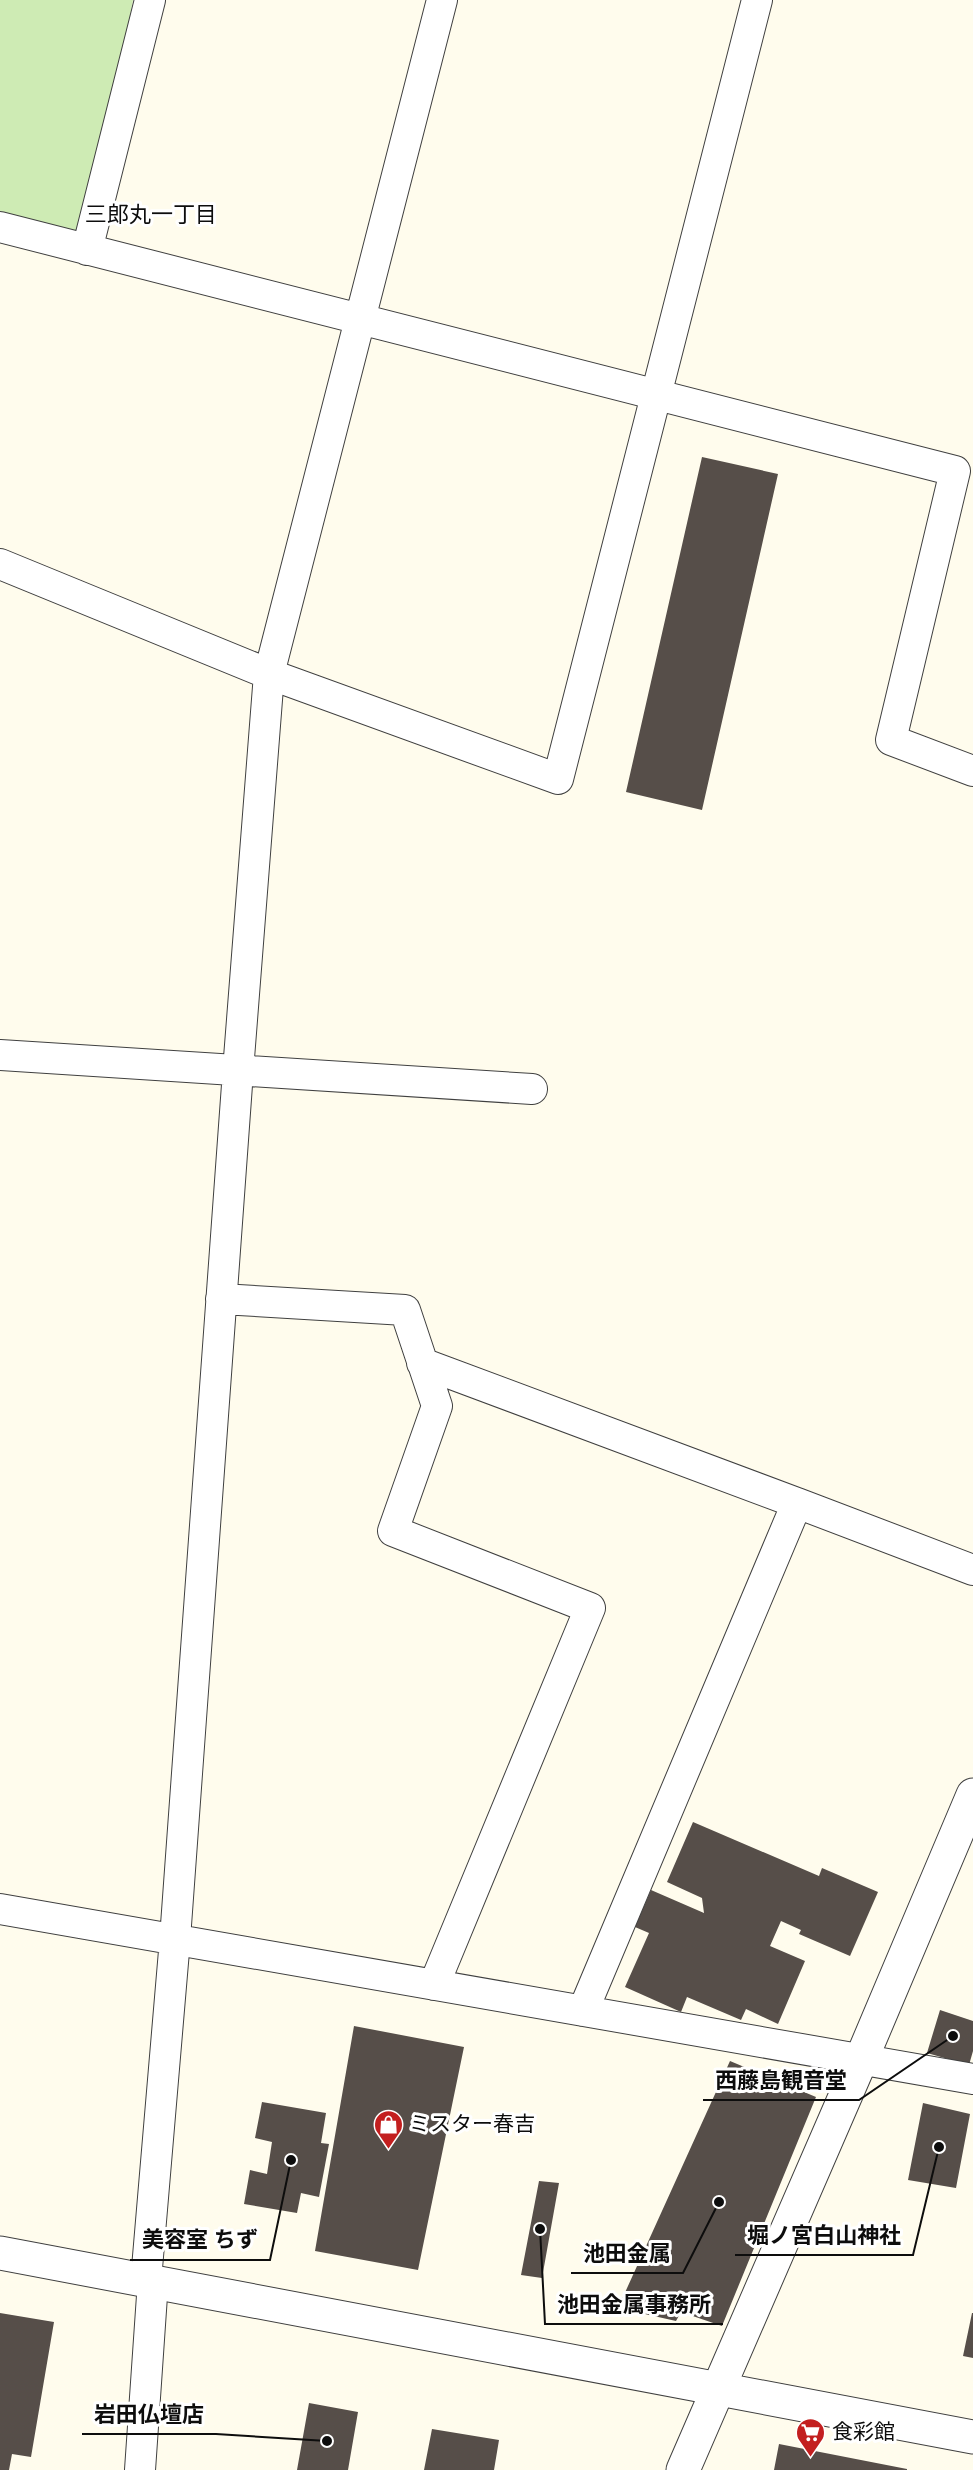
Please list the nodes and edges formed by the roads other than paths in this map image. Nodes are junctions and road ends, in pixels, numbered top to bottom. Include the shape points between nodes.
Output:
1 (150, 0) edge
2 (442, 0) edge
3 (757, 0) edge
4 (0, 227) edge
5 (87, 250) junction
6 (360, 319) junction
7 (656, 395) junction
8 (0, 564) edge
9 (269, 674) junction
10 (973, 771) edge
11 (0, 1055) edge
12 (238, 1071) junction
13 (532, 1089) dead end
14 (221, 1299) junction
15 (422, 1363) junction
16 (797, 1503) junction
17 (973, 1570) edge
18 (973, 1795) edge
19 (0, 1909) edge
20 (175, 1939) junction
21 (434, 1985) junction
22 (584, 2011) junction
23 (861, 2060) junction
24 (973, 2079) edge
25 (0, 2253) edge
26 (149, 2281) junction
27 (720, 2389) junction
28 (973, 2436) edge
29 (140, 2470) edge
30 (683, 2470) edge

1 - 5 street
2 - 6 street
3 - 7 street
4 - 5 street
5 - 6 street
6 - 7 street
6 - 9 street
7 - 9 street via 558,778
7 - 10 street via 955,471 891,740
8 - 9 street
9 - 12 street
11 - 12 street
12 - 13 street
12 - 14 street
14 - 15 street via 405,1310
14 - 20 street
15 - 16 street
15 - 21 street via 437,1406 393,1530 590,1608
16 - 17 street
16 - 22 street
18 - 23 street
19 - 20 street
20 - 21 street
20 - 26 street
21 - 22 street
22 - 23 street
23 - 24 street
23 - 27 street
25 - 26 street
26 - 27 street
26 - 29 street
27 - 28 street
27 - 30 street

